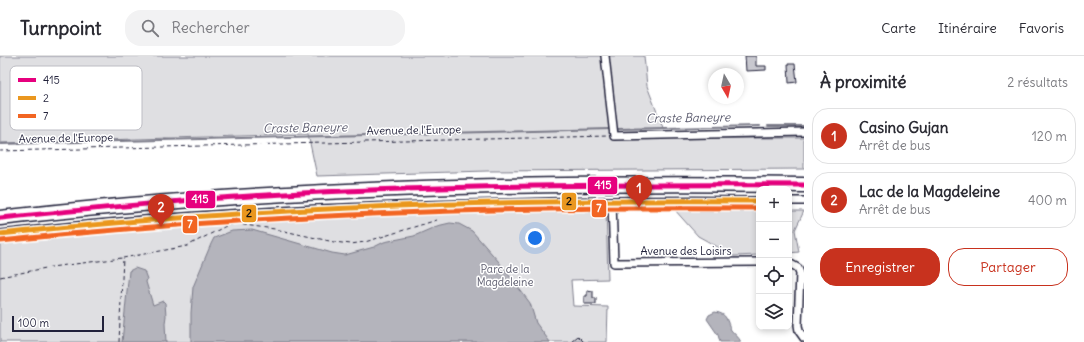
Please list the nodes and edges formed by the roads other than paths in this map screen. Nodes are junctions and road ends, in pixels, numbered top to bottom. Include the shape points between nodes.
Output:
1 (605, 56) edge
2 (804, 132) edge
3 (804, 177) edge
4 (804, 185) edge
5 (756, 200) edge
6 (792, 201) edge
7 (804, 201) edge
8 (612, 202) junction
9 (0, 208) edge
10 (0, 218) edge
11 (0, 234) edge
12 (756, 262) edge
13 (792, 265) edge
14 (804, 338) edge

1 - 2 street via 614,136
3 - 9 highway via 420,179 157,193
4 - 10 highway via 569,185 388,189 202,198
5 - 8 street
6 - 7 street
8 - 11 street via 312,209 111,222
8 - 12 street, Avenue des Loisirs via 614,263
13 - 14 street via 798,268 800,273 798,325

